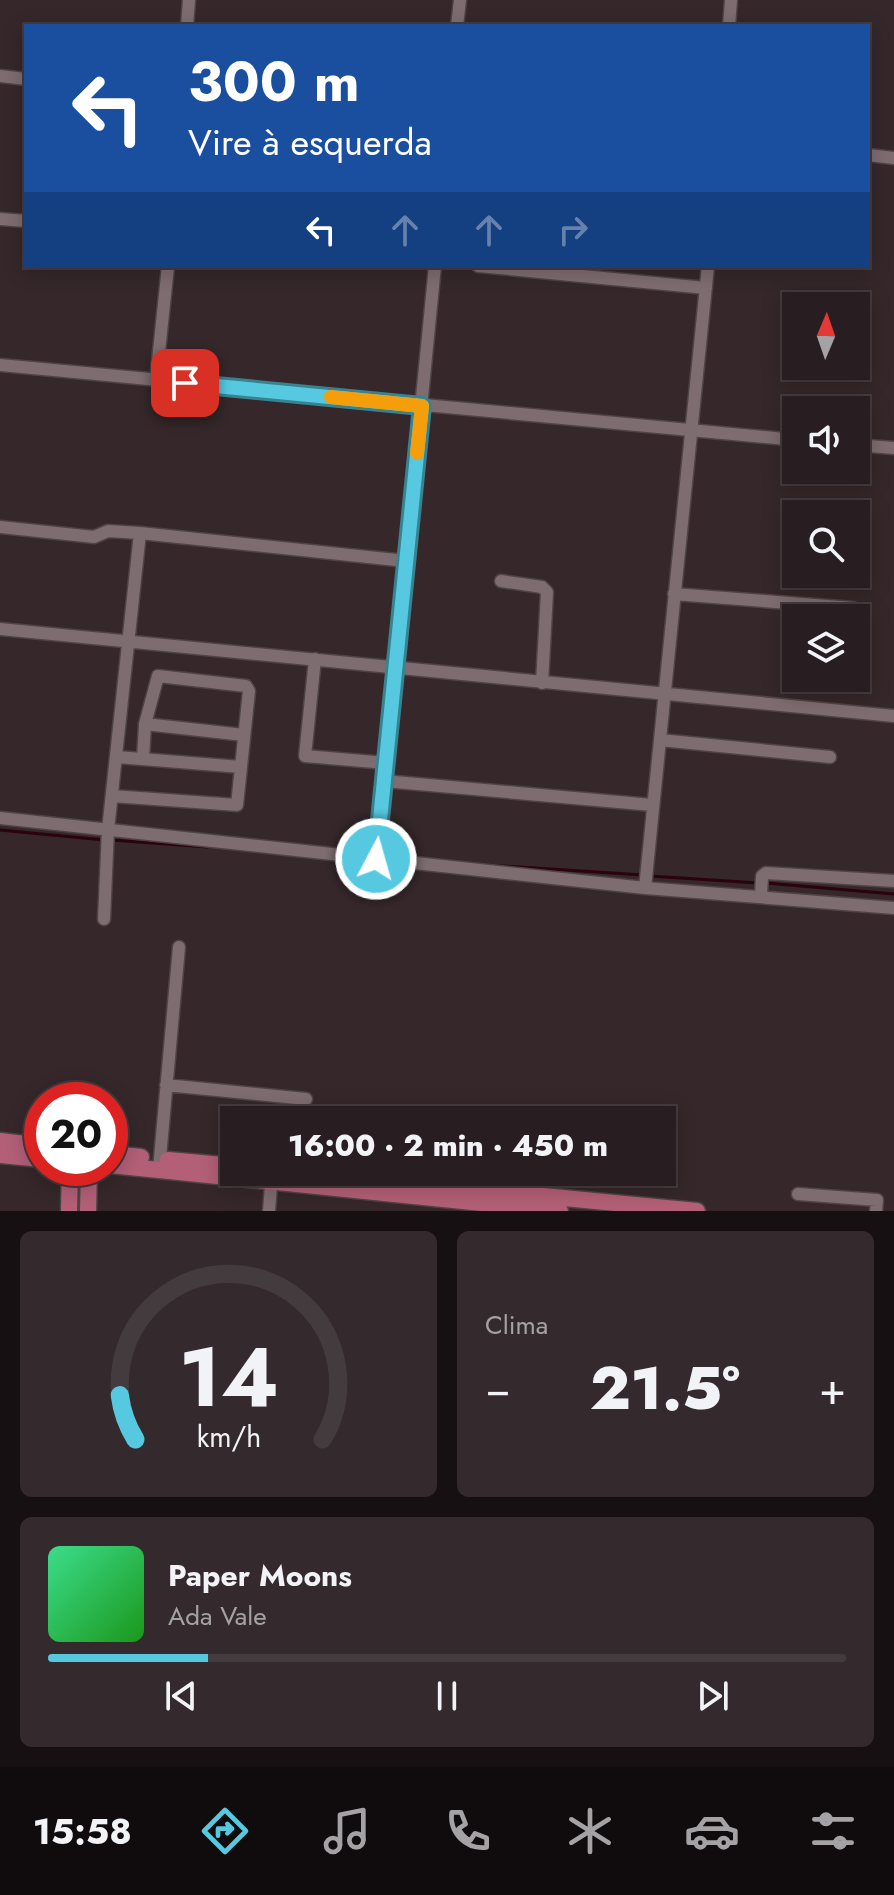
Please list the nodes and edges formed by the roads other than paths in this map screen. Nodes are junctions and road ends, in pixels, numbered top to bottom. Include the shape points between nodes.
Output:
1 (189, 0) edge
2 (460, 0) edge
3 (722, 0) edge
4 (731, 0) edge
5 (187, 24) edge
6 (457, 24) edge
7 (729, 24) edge
8 (0, 76) edge
9 (24, 79) edge
10 (870, 155) edge
11 (894, 158) edge
12 (0, 219) edge
13 (24, 221) edge
14 (168, 268) edge
15 (435, 268) edge
16 (499, 268) edge
17 (708, 268) edge
18 (706, 288) junction
19 (0, 365) edge
20 (156, 380) junction
21 (422, 406) junction
22 (689, 431) junction
23 (782, 439) edge
24 (870, 446) edge
25 (894, 448) edge
26 (0, 527) edge
27 (140, 533) junction
28 (406, 561) junction
29 (501, 581) dead end
30 (674, 594) junction
31 (802, 604) edge
32 (0, 629) edge
33 (130, 641) junction
34 (315, 659) junction
35 (397, 667) junction
36 (542, 683) junction
37 (665, 694) junction
38 (894, 716) edge
39 (145, 724) junction
40 (244, 735) junction
41 (660, 740) junction
42 (117, 757) junction
43 (830, 757) dead end
44 (143, 759) junction
45 (386, 763) junction
46 (241, 767) junction
47 (384, 781) junction
48 (112, 796) junction
49 (652, 805) junction
50 (0, 818) edge
51 (108, 830) junction
52 (376, 859) junction
53 (894, 881) edge
54 (645, 888) junction
55 (761, 896) junction
56 (894, 908) edge
57 (104, 919) dead end
58 (179, 947) dead end
59 (166, 1085) junction
60 (306, 1099) dead end
61 (0, 1141) edge
62 (24, 1144) edge
63 (0, 1155) edge
64 (24, 1157) edge
65 (128, 1158) edge
66 (160, 1164) junction
67 (128, 1165) edge
68 (220, 1166) edge
69 (220, 1172) edge
70 (70, 1186) edge
71 (89, 1186) edge
72 (271, 1186) edge
73 (347, 1186) edge
74 (393, 1186) edge
75 (798, 1194) dead end
76 (507, 1203) edge
77 (686, 1210) edge
78 (69, 1211) edge
79 (88, 1211) edge
80 (269, 1211) edge
81 (560, 1211) edge
82 (876, 1211) edge

1 - 5 lane
2 - 6 lane
3 - 4 lane
4 - 7 lane
8 - 9 lane
10 - 11 lane
12 - 13 lane
14 - 20 lane
15 - 21 lane
16 - 18 lane
17 - 18 lane
18 - 22 lane
19 - 20 lane
20 - 21 lane
21 - 22 lane
21 - 28 lane
22 - 23 lane
22 - 30 lane
24 - 25 lane
26 - 27 lane via 94,537 108,531
27 - 28 lane
27 - 33 lane
28 - 35 lane
29 - 36 lane via 547,592
30 - 31 lane
30 - 37 lane
32 - 33 lane
33 - 34 lane
33 - 42 lane
34 - 35 lane
34 - 45 lane via 305,756
35 - 36 lane
35 - 45 lane
36 - 37 lane
37 - 38 lane
37 - 41 lane
39 - 40 lane
39 - 40 lane via 158,676 188,679 246,686
39 - 44 lane
40 - 46 lane
41 - 43 lane
41 - 49 lane
42 - 44 lane
42 - 48 lane
44 - 46 lane
45 - 47 lane
46 - 48 lane via 237,805
47 - 49 lane
47 - 52 lane
48 - 51 lane
49 - 54 lane
50 - 51 lane
51 - 52 lane
51 - 57 lane
52 - 54 lane
53 - 55 lane via 766,873
54 - 55 lane
55 - 56 lane
58 - 59 lane
59 - 60 lane
59 - 66 lane
61 - 62 main road
63 - 64 main road
65 - 66 main road
66 - 67 main road
66 - 68 main road
66 - 69 main road
70 - 78 main road
71 - 79 main road
72 - 80 lane
73 - 76 main road
74 - 76 main road
75 - 82 lane via 877,1200
76 - 77 main road
76 - 81 main road

